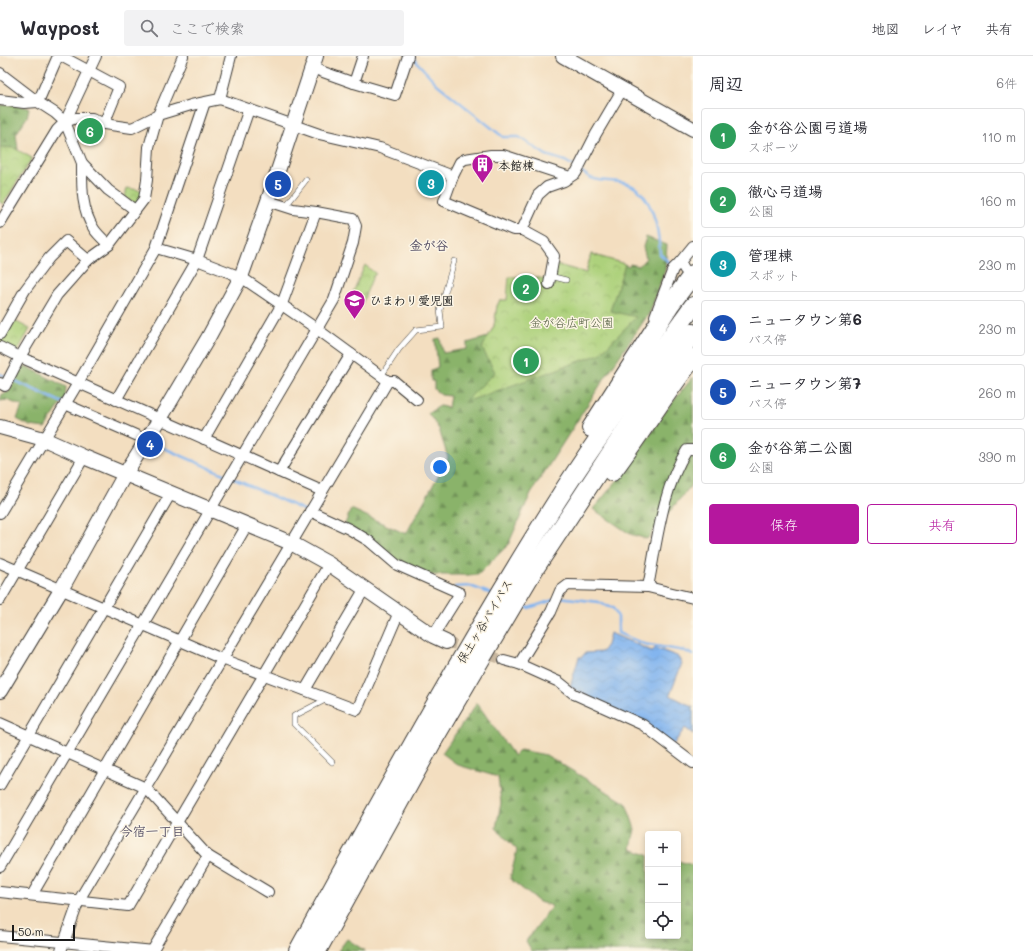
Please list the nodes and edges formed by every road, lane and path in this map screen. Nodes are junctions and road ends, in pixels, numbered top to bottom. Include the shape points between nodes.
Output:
1 (60, 56) edge
2 (96, 56) edge
3 (183, 56) edge
4 (231, 56) edge
5 (363, 56) edge
6 (408, 56) edge
7 (563, 56) edge
8 (314, 62) edge
9 (90, 71) junction
10 (0, 73) edge
11 (354, 83) junction
12 (622, 90) junction
13 (220, 99) junction
14 (0, 100) edge
15 (38, 102) junction
16 (205, 102) junction
17 (249, 109) junction
18 (158, 115) junction
19 (65, 122) junction
20 (104, 124) junction
21 (292, 124) junction
22 (693, 129) edge
23 (82, 163) junction
24 (575, 172) junction
25 (453, 176) junction
26 (306, 180) dead end
27 (268, 202) junction
28 (285, 207) junction
29 (140, 208) junction
30 (316, 212) junction
31 (0, 223) edge
32 (522, 230) junction
33 (109, 245) junction
34 (693, 246) edge
35 (156, 248) junction
36 (88, 260) junction
37 (197, 260) junction
38 (454, 261) dead end
39 (686, 268) edge
40 (241, 277) junction
41 (549, 280) joint
42 (566, 280) dead end
43 (282, 304) junction
44 (693, 306) edge
45 (317, 329) junction
46 (693, 333) edge
47 (0, 334) edge
48 (0, 347) edge
49 (351, 354) junction
50 (20, 357) junction
51 (693, 358) edge
52 (384, 378) junction
53 (0, 383) edge
54 (78, 383) junction
55 (116, 400) junction
56 (417, 400) dead end
57 (65, 404) junction
58 (593, 409) dead end
59 (160, 419) junction
60 (0, 427) edge
61 (204, 438) junction
62 (44, 439) junction
63 (147, 440) junction
64 (693, 450) edge
65 (242, 456) junction
66 (84, 457) junction
67 (279, 472) junction
68 (125, 474) junction
69 (322, 491) junction
70 (171, 493) junction
71 (210, 510) junction
72 (310, 511) junction
73 (0, 513) edge
74 (247, 525) junction
75 (291, 543) junction
76 (0, 563) edge
77 (329, 564) junction
78 (535, 568) junction
79 (17, 570) junction
80 (648, 587) junction
81 (365, 588) junction
82 (61, 590) junction
83 (498, 597) junction
84 (693, 598) edge
85 (0, 600) edge
86 (104, 607) junction
87 (400, 612) junction
88 (143, 625) junction
89 (433, 636) junction
90 (180, 640) junction
91 (446, 642) tunnel mouth
92 (222, 659) junction
93 (504, 660) tunnel mouth
94 (519, 664) junction
95 (264, 675) junction
96 (305, 690) junction
97 (0, 691) edge
98 (328, 699) junction
99 (0, 724) edge
100 (28, 736) junction
101 (67, 753) junction
102 (332, 762) dead end
103 (693, 764) edge
104 (105, 770) junction
105 (0, 785) edge
106 (146, 788) junction
107 (178, 822) junction
108 (208, 856) junction
109 (0, 867) edge
110 (0, 892) edge
111 (268, 892) dead end
112 (32, 895) junction
113 (79, 900) junction
114 (0, 936) edge
115 (62, 947) edge
116 (106, 949) edge
117 (151, 951) edge
118 (298, 951) edge
119 (317, 951) edge

1 - 9 street
1 - 15 street
2 - 9 street
3 - 18 street
4 - 13 street
5 - 11 street
6 - 11 street via 395,94
7 - 12 street
8 - 11 street
8 - 21 street
9 - 19 street
9 - 20 street via 119,87
10 - 15 street
12 - 22 street
12 - 24 street
13 - 16 street
13 - 17 street
14 - 15 street
15 - 19 street
16 - 18 street
16 - 35 street via 163,215
17 - 21 street
17 - 37 street
18 - 20 street via 132,128
18 - 29 street via 149,147 148,180
19 - 20 street via 76,118 92,118
19 - 23 street
19 - 31 street via 57,130
21 - 25 street via 319,134 380,148
21 - 27 street
23 - 29 street via 108,190
23 - 33 street via 82,192 86,214 95,230
24 - 25 street via 491,154 465,159 460,162
24 - 32 street via 564,182 547,187 538,195
25 - 32 street via 444,201 513,230
26 - 28 lane
27 - 28 street
27 - 40 street
28 - 30 street
29 - 33 street
30 - 43 street
30 - 45 street via 353,219 356,226 334,300
32 - 41 street via 544,242 554,256
33 - 36 street
34 - 39 street
35 - 37 street
35 - 54 street
36 - 47 street via 66,241 49,258 25,290
36 - 50 street via 57,295
37 - 40 street
37 - 55 street
38 - 52 lane via 440,310 442,327 416,330 399,350
39 - 58 street via 673,269 656,315
39 - 83 highway via 653,331 554,489
40 - 43 street
40 - 59 street
41 - 42 lane
43 - 45 street
43 - 61 street
44 - 83 highway, 保土ヶ谷バイパス via 619,407 558,499
45 - 49 street
45 - 65 street
46 - 78 highway, 保土ヶ谷バイパス
48 - 50 street
49 - 52 street
49 - 67 street
50 - 53 street via 5,386
50 - 54 street
51 - 78 highway via 628,451
52 - 56 street via 394,381
52 - 69 street
54 - 55 street
54 - 57 street
55 - 59 street
57 - 62 street
57 - 63 street
59 - 61 street
59 - 63 street
60 - 62 street
61 - 65 street
62 - 66 street
62 - 73 street
63 - 68 street
64 - 80 street via 687,450 679,463 668,493
65 - 67 street
65 - 71 street
66 - 68 street
66 - 79 street
67 - 69 street
68 - 70 street
68 - 82 street
69 - 72 street
70 - 71 street
70 - 86 street
71 - 74 street
71 - 88 street
72 - 75 street
72 - 89 street via 369,541 397,565 460,593
74 - 75 street
74 - 90 street
75 - 77 street
75 - 92 street
76 - 79 street
77 - 81 street
77 - 95 street
78 - 119 highway, 保土ヶ谷バイパス via 434,739
79 - 82 street
79 - 85 street
80 - 84 street
80 - 94 street via 568,585 560,591 551,612
81 - 87 street
81 - 96 street
82 - 86 street
82 - 97 street
83 - 118 highway, 保土ヶ谷バイパス via 434,706
86 - 88 street
86 - 100 street
87 - 89 street
87 - 98 street via 357,710
88 - 90 street
88 - 101 street
89 - 91 street
90 - 92 street
90 - 104 street
92 - 95 street
92 - 106 street
93 - 94 street
94 - 103 street via 559,682 574,694 643,725
95 - 96 street
95 - 107 street
96 - 98 street
98 - 102 lane via 294,716 294,724
99 - 100 street
100 - 101 street
100 - 105 street
101 - 104 street
101 - 109 street
104 - 106 street
104 - 112 street
106 - 107 street
106 - 113 street
107 - 108 street
107 - 113 street via 128,906
108 - 111 street
108 - 117 street
110 - 112 street
112 - 113 street
113 - 115 street
114 - 115 street
115 - 116 street
116 - 117 street

